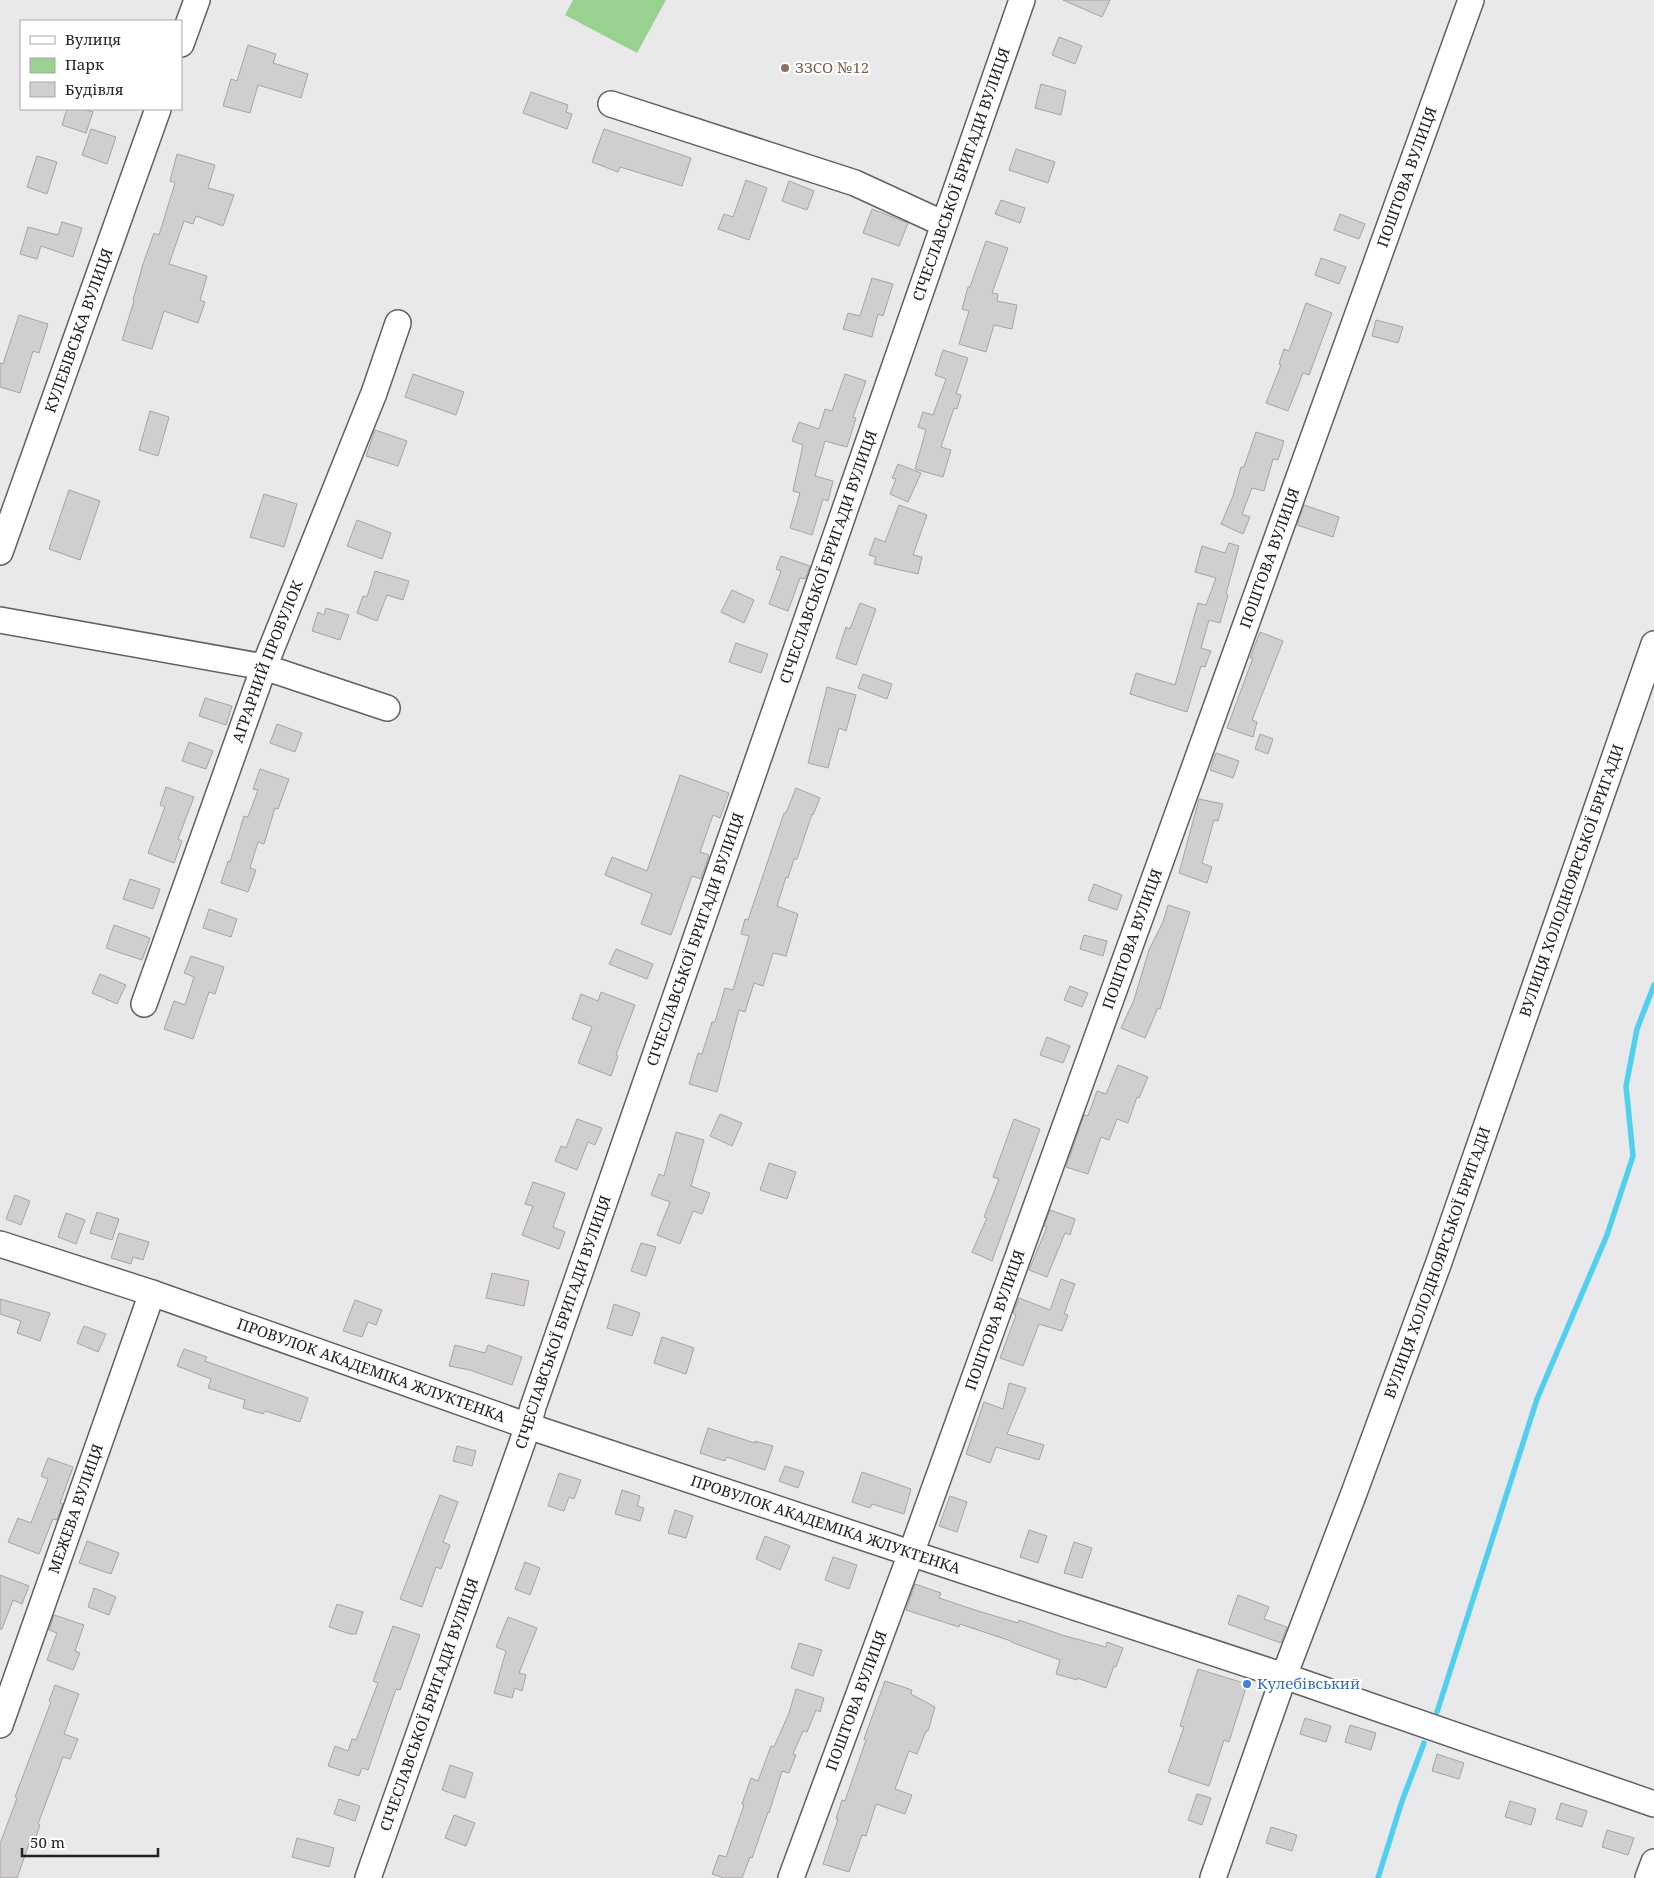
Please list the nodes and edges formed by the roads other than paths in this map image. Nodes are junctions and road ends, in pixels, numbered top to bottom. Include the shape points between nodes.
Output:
1 (197, 0) edge
2 (1022, 0) edge
3 (1471, 0) edge
4 (182, 41) edge
5 (611, 104) dead end
6 (158, 110) edge
7 (944, 224) junction
8 (398, 323) dead end
9 (0, 552) edge
10 (0, 620) edge
11 (1654, 644) edge
12 (264, 667) junction
13 (387, 708) dead end
14 (144, 1004) dead end
15 (0, 1244) edge
16 (152, 1293) junction
17 (528, 1426) junction
18 (910, 1553) junction
19 (1284, 1676) junction
20 (0, 1725) edge
21 (1654, 1804) edge
22 (1654, 1862) edge
23 (368, 1878) edge
24 (791, 1878) edge
25 (1213, 1878) edge
26 (1648, 1878) edge

1 - 4 street
2 - 7 street, СІЧЕСЛАВСЬКОЇ БРИГАДИ ВУЛИЦЯ
3 - 18 street, ПОШТОВА ВУЛИЦЯ
5 - 7 street via 854,183
6 - 9 street, КУЛЕБІВСЬКА ВУЛИЦЯ
7 - 17 street, СІЧЕСЛАВСЬКОЇ БРИГАДИ ВУЛИЦЯ
8 - 12 street, АГРАРНИЙ ПРОВУЛОК via 374,393
10 - 12 street
11 - 19 street, ВУЛИЦЯ ХОЛОДНОЯРСЬКОЇ БРИГАДИ via 1439,1262
12 - 13 street
12 - 14 street, АГРАРНИЙ ПРОВУЛОК
15 - 16 street, ПРОВУЛОК АКАДЕМІКА ЖЛУКТЕНКА
16 - 17 street, ПРОВУЛОК АКАДЕМІКА ЖЛУКТЕНКА
16 - 20 street, МЕЖЕВА ВУЛИЦЯ
17 - 18 street, ПРОВУЛОК АКАДЕМІКА ЖЛУКТЕНКА
17 - 23 street, СІЧЕСЛАВСЬКОЇ БРИГАДИ ВУЛИЦЯ
18 - 19 street, ПРОВУЛОК АКАДЕМІКА ЖЛУКТЕНКА
18 - 24 street, ПОШТОВА ВУЛИЦЯ
19 - 21 street, ПРОВУЛОК АКАДЕМІКА ЖЛУКТЕНКА
19 - 25 street, ВУЛИЦЯ ХОЛОДНОЯРСЬКОЇ БРИГАДИ
22 - 26 street

